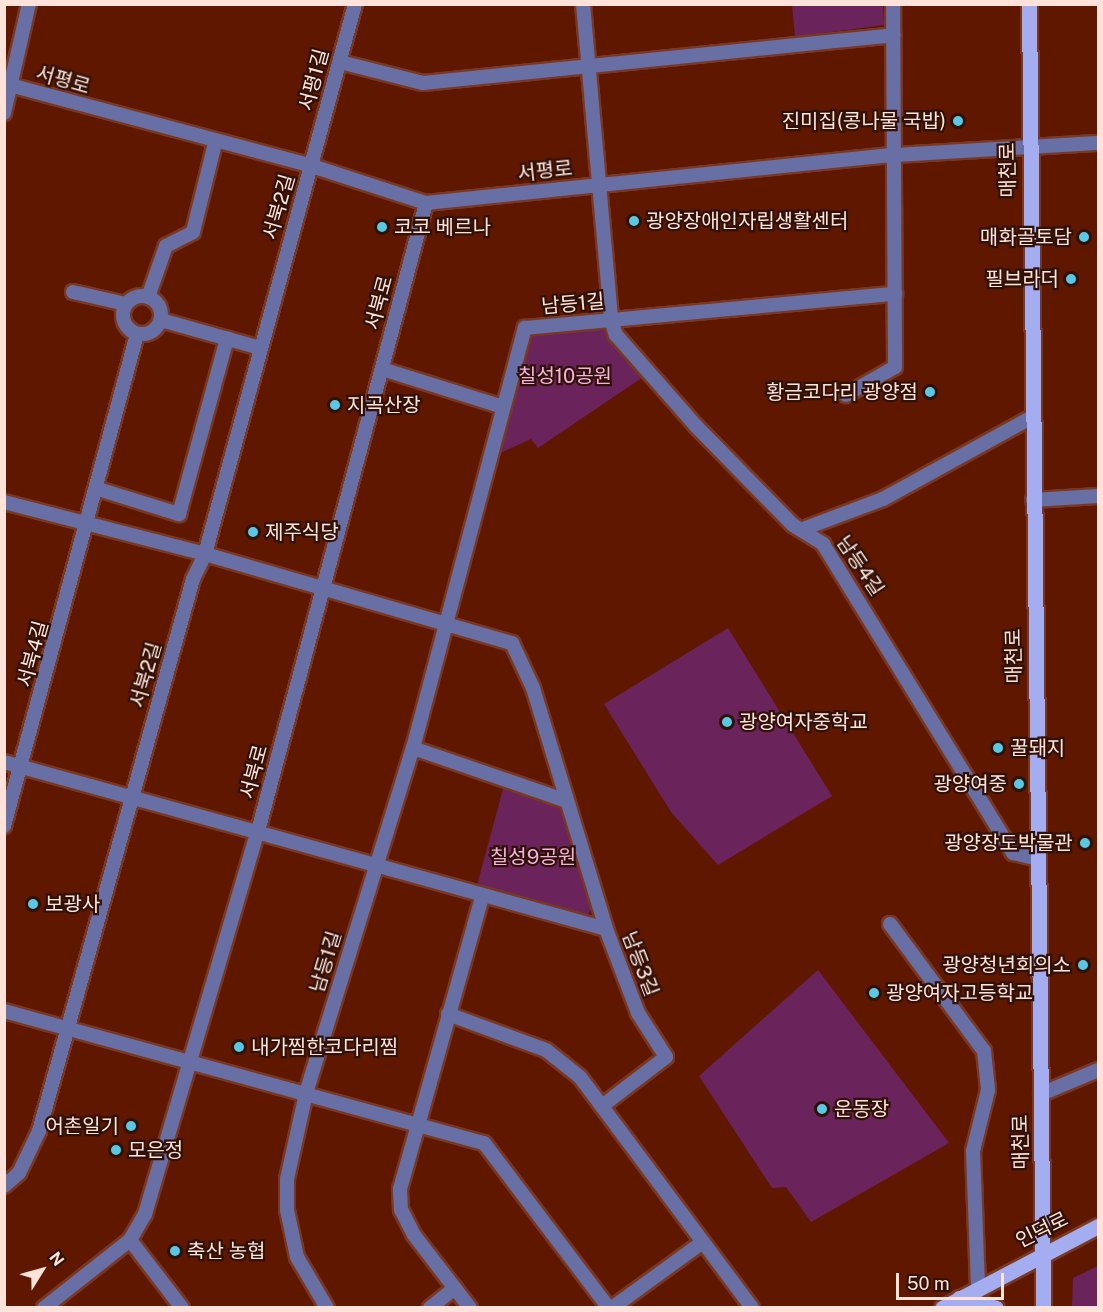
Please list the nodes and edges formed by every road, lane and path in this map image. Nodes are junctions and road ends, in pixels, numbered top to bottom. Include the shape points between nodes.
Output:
1 (29, 4) edge
2 (355, 4) edge
3 (583, 4) edge
4 (893, 4) edge
5 (1029, 4) edge
6 (894, 35) junction
7 (340, 62) junction
8 (590, 68) junction
9 (10, 85) junction
10 (4, 113) edge
11 (215, 143) junction
12 (1098, 143) edge
13 (1028, 147) junction
14 (894, 155) junction
15 (312, 166) junction
16 (601, 185) junction
17 (426, 203) junction
18 (73, 292) dead end
19 (895, 294) junction
20 (148, 297) junction
21 (126, 304) junction
22 (161, 320) junction
23 (611, 320) junction
24 (137, 334) junction
25 (227, 338) junction
26 (260, 348) junction
27 (382, 369) junction
28 (846, 394) dead end
29 (503, 406) junction
30 (1032, 417) junction
31 (98, 489) junction
32 (1098, 496) edge
33 (1033, 500) junction
34 (4, 502) edge
35 (88, 526) junction
36 (803, 529) junction
37 (205, 554) junction
38 (324, 588) junction
39 (443, 624) junction
40 (412, 748) junction
41 (4, 762) edge
42 (22, 766) junction
43 (132, 797) junction
44 (567, 801) junction
45 (4, 826) edge
46 (258, 831) junction
47 (1038, 859) junction
48 (375, 868) junction
49 (482, 898) junction
50 (890, 924) dead end
51 (606, 929) junction
52 (4, 1011) edge
53 (448, 1014) junction
54 (67, 1027) junction
55 (191, 1060) junction
56 (1098, 1070) edge
57 (306, 1093) junction
58 (1041, 1095) junction
59 (602, 1106) junction
60 (416, 1120) junction
61 (4, 1186) edge
62 (1098, 1226) edge
63 (130, 1240) junction
64 (703, 1242) junction
65 (1044, 1251) junction
66 (978, 1287) junction
67 (455, 1288) junction
68 (959, 1298) junction
69 (44, 1308) edge
70 (182, 1308) edge
71 (327, 1308) edge
72 (430, 1308) edge
73 (470, 1308) edge
74 (611, 1308) edge
75 (752, 1308) edge
76 (942, 1308) edge
77 (996, 1308) edge
78 (1043, 1308) edge

1 - 9 street
2 - 7 street, 서평1길
3 - 8 street
4 - 6 street
5 - 13 main road, 매천로
6 - 8 street
6 - 14 street
7 - 8 street via 423,83
7 - 15 street, 서평1길
8 - 16 street
9 - 10 street
9 - 11 street, 서평로
11 - 15 street, 서평로
11 - 20 street via 193,232 166,246
12 - 13 street, 서평로
13 - 14 street, 서평로
13 - 30 main road, 매천로
14 - 16 street, 서평로
14 - 19 street
15 - 17 street, 서평로
15 - 26 street, 서북2길
16 - 17 street, 서평로
16 - 23 street
17 - 27 street, 서북로
18 - 21 street
19 - 23 street, 남등1길
19 - 28 street via 895,367
20 - 21 street via 136,297
20 - 22 street via 158,303
21 - 24 street via 124,322
22 - 24 street via 150,333
22 - 25 street
23 - 29 street, 남등1길 via 525,328
23 - 36 street, 남등4길 via 616,335 695,425 793,525
24 - 31 street, 서북4길
25 - 26 street
25 - 31 street via 179,514
26 - 37 street, 서북2길
27 - 29 street
27 - 38 street, 서북로
29 - 39 street, 남등1길
30 - 33 main road, 매천로
30 - 36 street via 883,499
31 - 35 street, 서북4길
32 - 33 street
33 - 47 main road, 매천로
34 - 35 street
35 - 37 street
35 - 42 street, 서북4길
36 - 47 street, 남등4길 via 823,544 840,566 1013,853
37 - 38 street
37 - 43 street, 서북2길 via 193,579
38 - 39 street
38 - 46 street, 서북로
39 - 40 street, 남등1길
39 - 44 street, 남등3길 via 512,643 533,688
40 - 44 street
40 - 48 street, 남등1길
41 - 42 street
42 - 43 street
42 - 45 street, 서북4길
43 - 46 street
43 - 54 street, 서북2길
44 - 51 street, 남등3길
46 - 48 street
46 - 55 street, 서북로
47 - 58 main road, 매천로
48 - 49 street
48 - 57 street, 남등1길
49 - 51 street
49 - 53 street
50 - 66 street via 984,1051 988,1090 973,1151
51 - 59 street, 남등3길 via 638,1013 666,1057
52 - 54 street
53 - 59 street via 546,1050 580,1077
53 - 60 street
54 - 55 street
54 - 61 street, 서북2길 via 31,1151 20,1173
55 - 57 street
55 - 63 street, 서북로 via 145,1214
56 - 58 street
57 - 60 street
57 - 71 street, 남등1길 via 287,1179 287,1210 297,1257
58 - 65 main road, 매천로
59 - 64 street
60 - 67 street via 400,1189 401,1210
60 - 74 street via 484,1143
62 - 65 main road, 인덕로
63 - 69 street, 서북로
63 - 70 street
64 - 74 street
64 - 75 street
65 - 66 main road, 인덕로
65 - 78 main road, 매천로
66 - 68 main road, 인덕로
67 - 72 street
67 - 73 street
68 - 76 main road, 인덕로
68 - 77 main road

